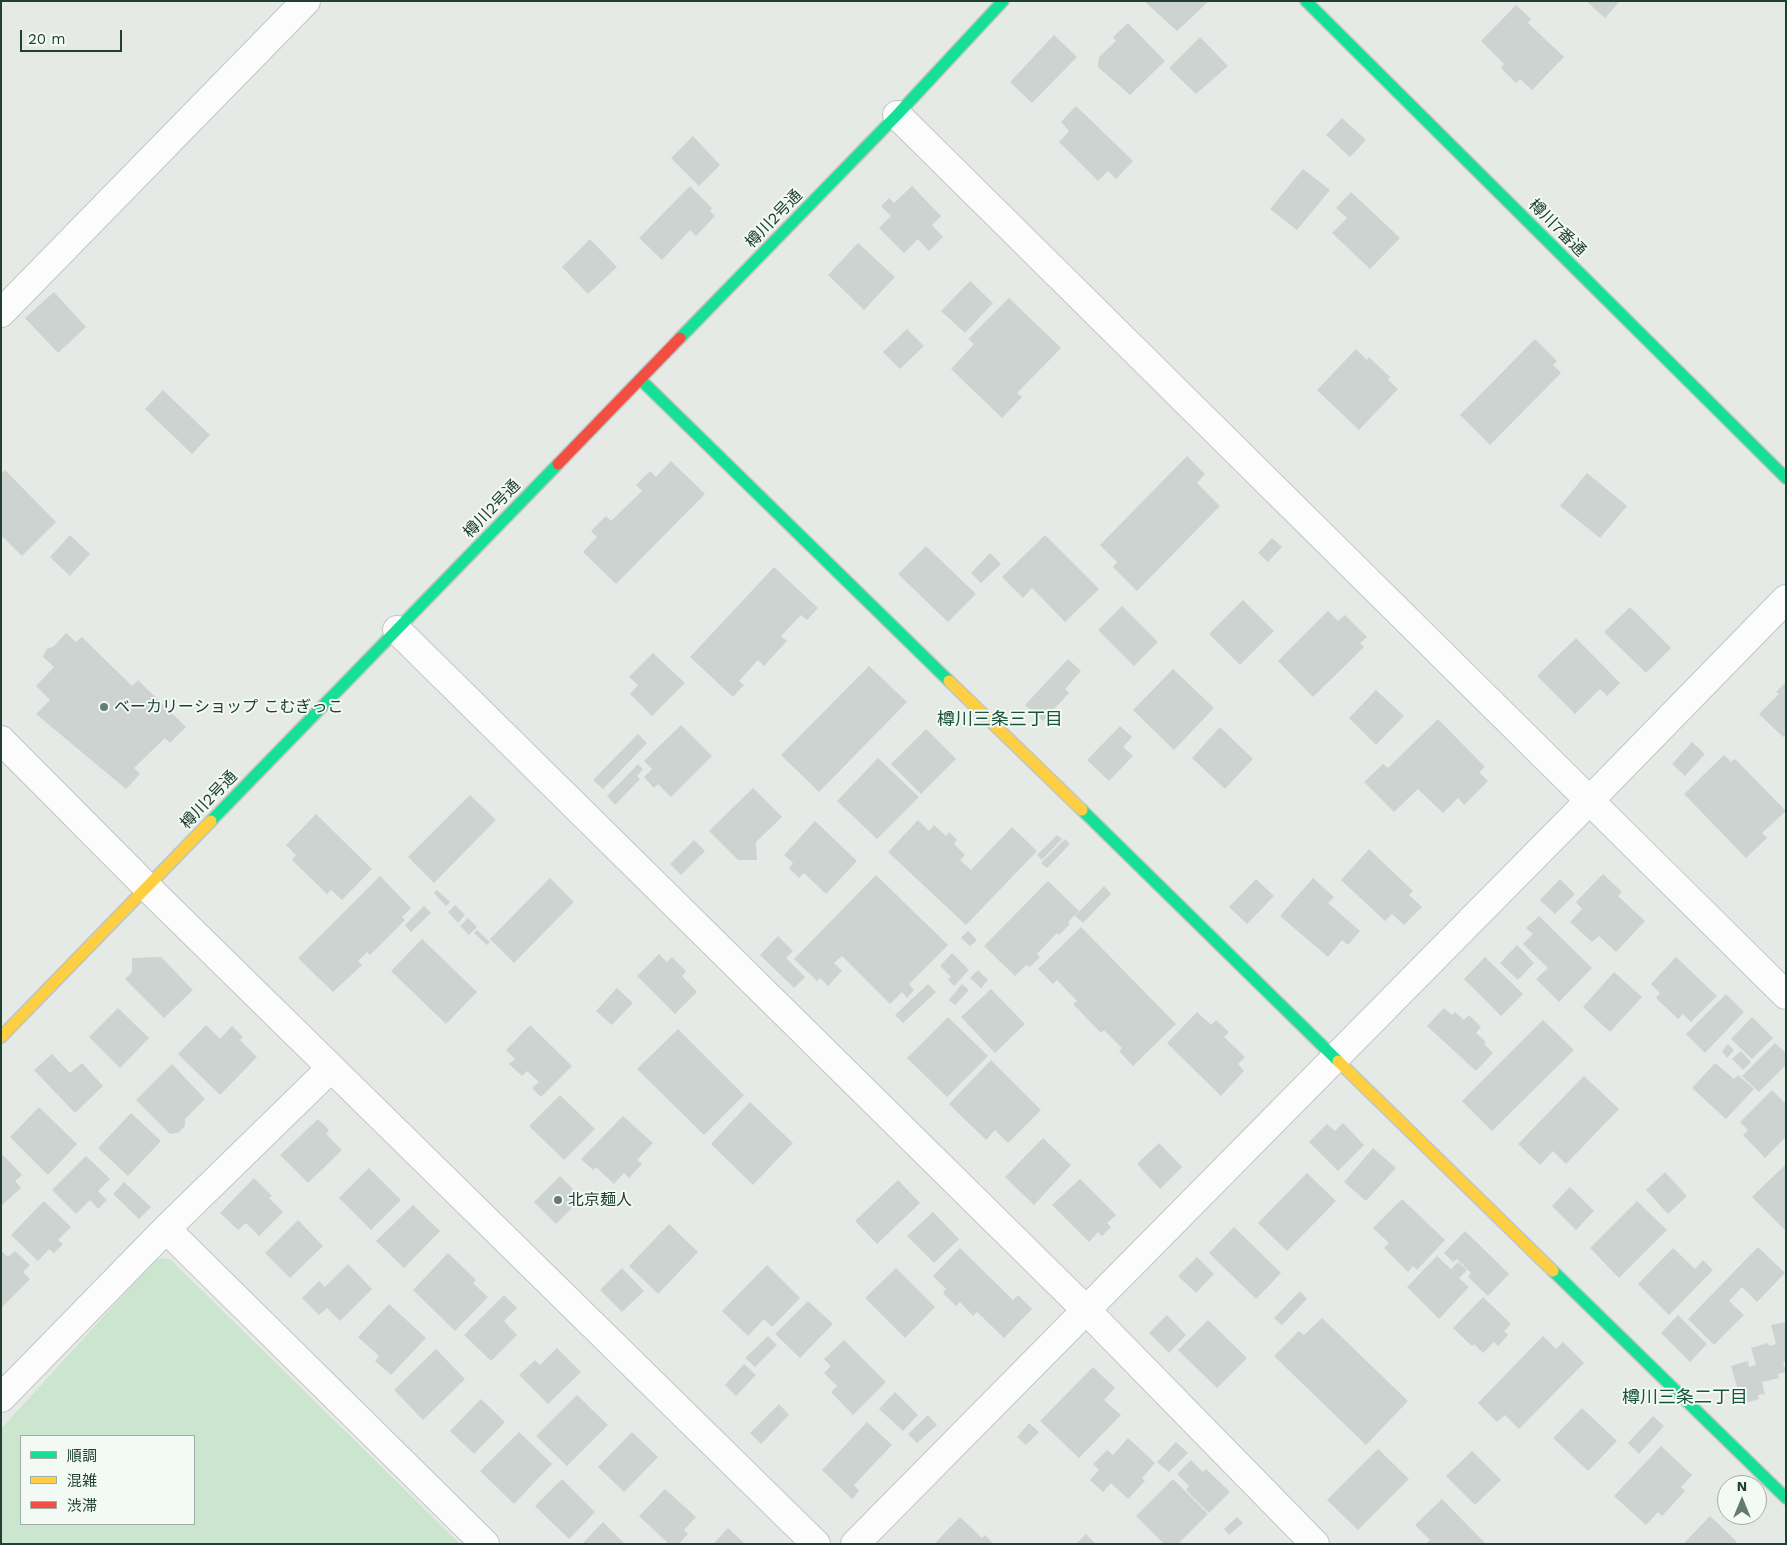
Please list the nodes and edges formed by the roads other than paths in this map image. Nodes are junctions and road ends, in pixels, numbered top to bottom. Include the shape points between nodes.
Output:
1 (306, 1) edge
2 (1003, 1) edge
3 (1306, 1) edge
4 (897, 115) junction
5 (1, 313) edge
6 (641, 380) junction
7 (1786, 478) edge
8 (1786, 599) edge
9 (397, 630) junction
10 (1, 740) edge
11 (1590, 801) junction
12 (147, 888) junction
13 (1786, 995) edge
14 (1, 1038) edge
15 (1336, 1058) junction
16 (331, 1068) junction
17 (166, 1229) junction
18 (1086, 1310) junction
19 (1, 1398) edge
20 (1786, 1498) edge
21 (485, 1544) edge
22 (816, 1544) edge
23 (855, 1544) edge
24 (1315, 1544) edge

1 - 5 street
2 - 4 street, 樽川2号通
3 - 7 street, 樽川7番通
4 - 6 street, 樽川2号通
4 - 11 street
6 - 9 street, 樽川2号通
6 - 15 street
8 - 11 street
9 - 12 street, 樽川2号通
9 - 18 street
10 - 12 street
11 - 13 street
11 - 15 street
12 - 14 street, 樽川2号通
12 - 16 street
15 - 18 street
15 - 20 street
16 - 17 street
16 - 22 street
17 - 19 street
17 - 21 street
18 - 23 street
18 - 24 street

